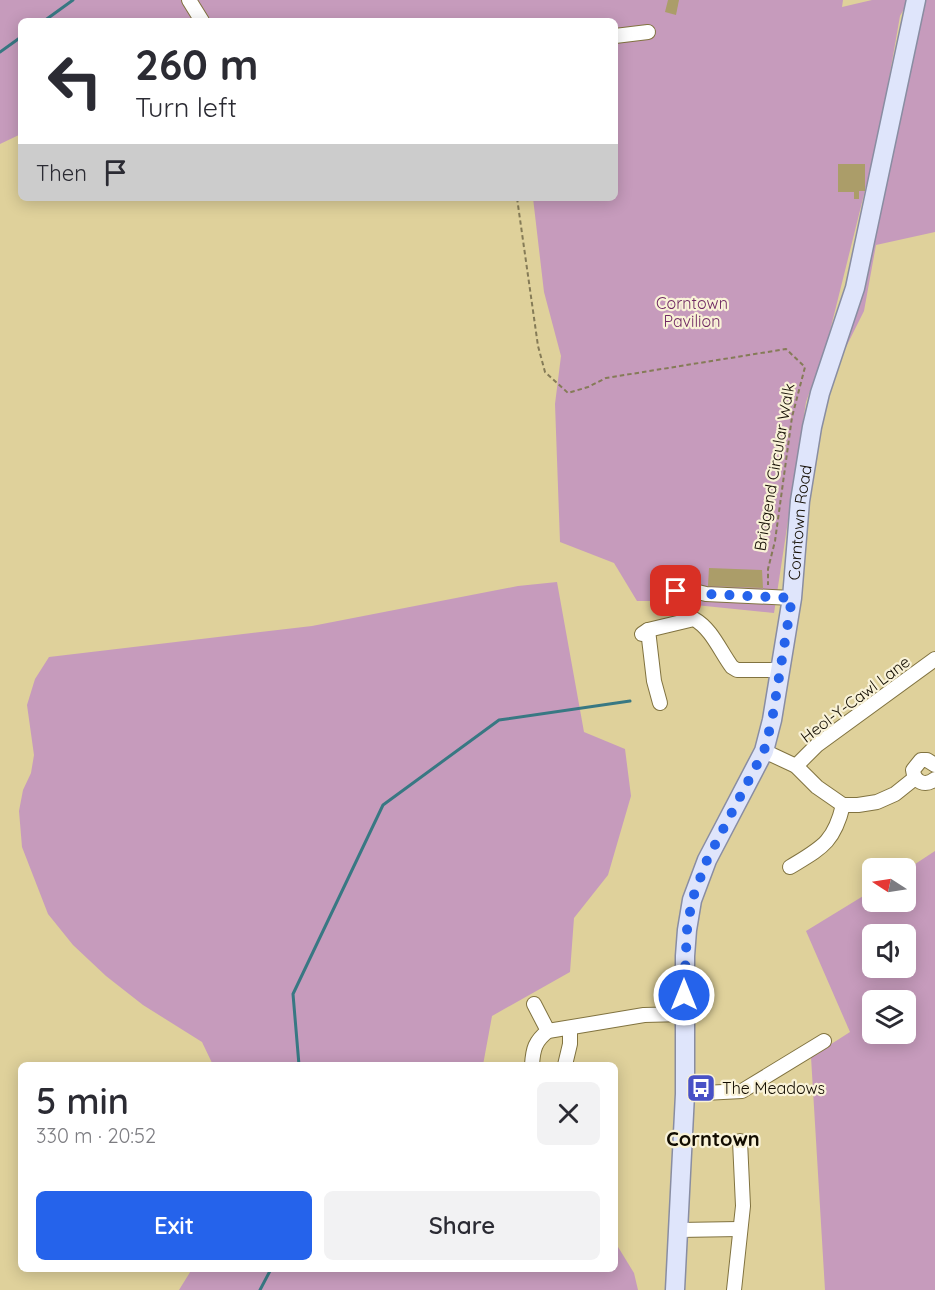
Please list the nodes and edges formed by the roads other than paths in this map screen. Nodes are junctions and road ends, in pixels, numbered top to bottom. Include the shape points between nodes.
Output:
1 (189, 0) edge
2 (916, 0) edge
3 (200, 18) edge
4 (648, 32) dead end
5 (618, 36) edge
6 (676, 591) dead end
7 (792, 598) junction
8 (935, 659) edge
9 (780, 670) junction
10 (660, 703) dead end
11 (764, 751) junction
12 (932, 759) edge
13 (796, 766) junction
14 (915, 778) junction
15 (935, 779) edge
16 (843, 805) junction
17 (790, 867) dead end
18 (534, 1005) dead end
19 (684, 1014) junction
20 (570, 1028) junction
21 (548, 1031) junction
22 (824, 1041) dead end
23 (532, 1062) edge
24 (565, 1062) edge
25 (685, 1094) junction
26 (740, 1141) dead end
27 (739, 1229) junction
28 (679, 1230) junction
29 (675, 1290) edge
30 (734, 1290) edge

1 - 3 street
2 - 7 main road, Corntown Road via 855,288 812,427 800,501
4 - 5 street
6 - 7 street
7 - 9 main road, Corntown Road
8 - 13 street, Heol-Y-Cawl Lane via 817,745
9 - 10 street via 737,670 702,623 694,620 645,632
9 - 11 main road, Corntown Road
11 - 13 street
11 - 19 main road, Corntown Road via 707,860 692,900 685,956
12 - 14 street via 921,760 915,766
13 - 16 street
14 - 15 street via 921,783
14 - 16 street via 877,802
16 - 17 street via 830,839
18 - 21 street
19 - 20 street via 644,1015
19 - 25 main road, Corntown Road
20 - 21 street
20 - 24 street
21 - 23 street via 538,1039
22 - 25 street via 742,1091
25 - 28 main road, Corntown Road
26 - 27 street via 743,1206
27 - 28 street
27 - 30 street
28 - 29 main road, Corntown Road

